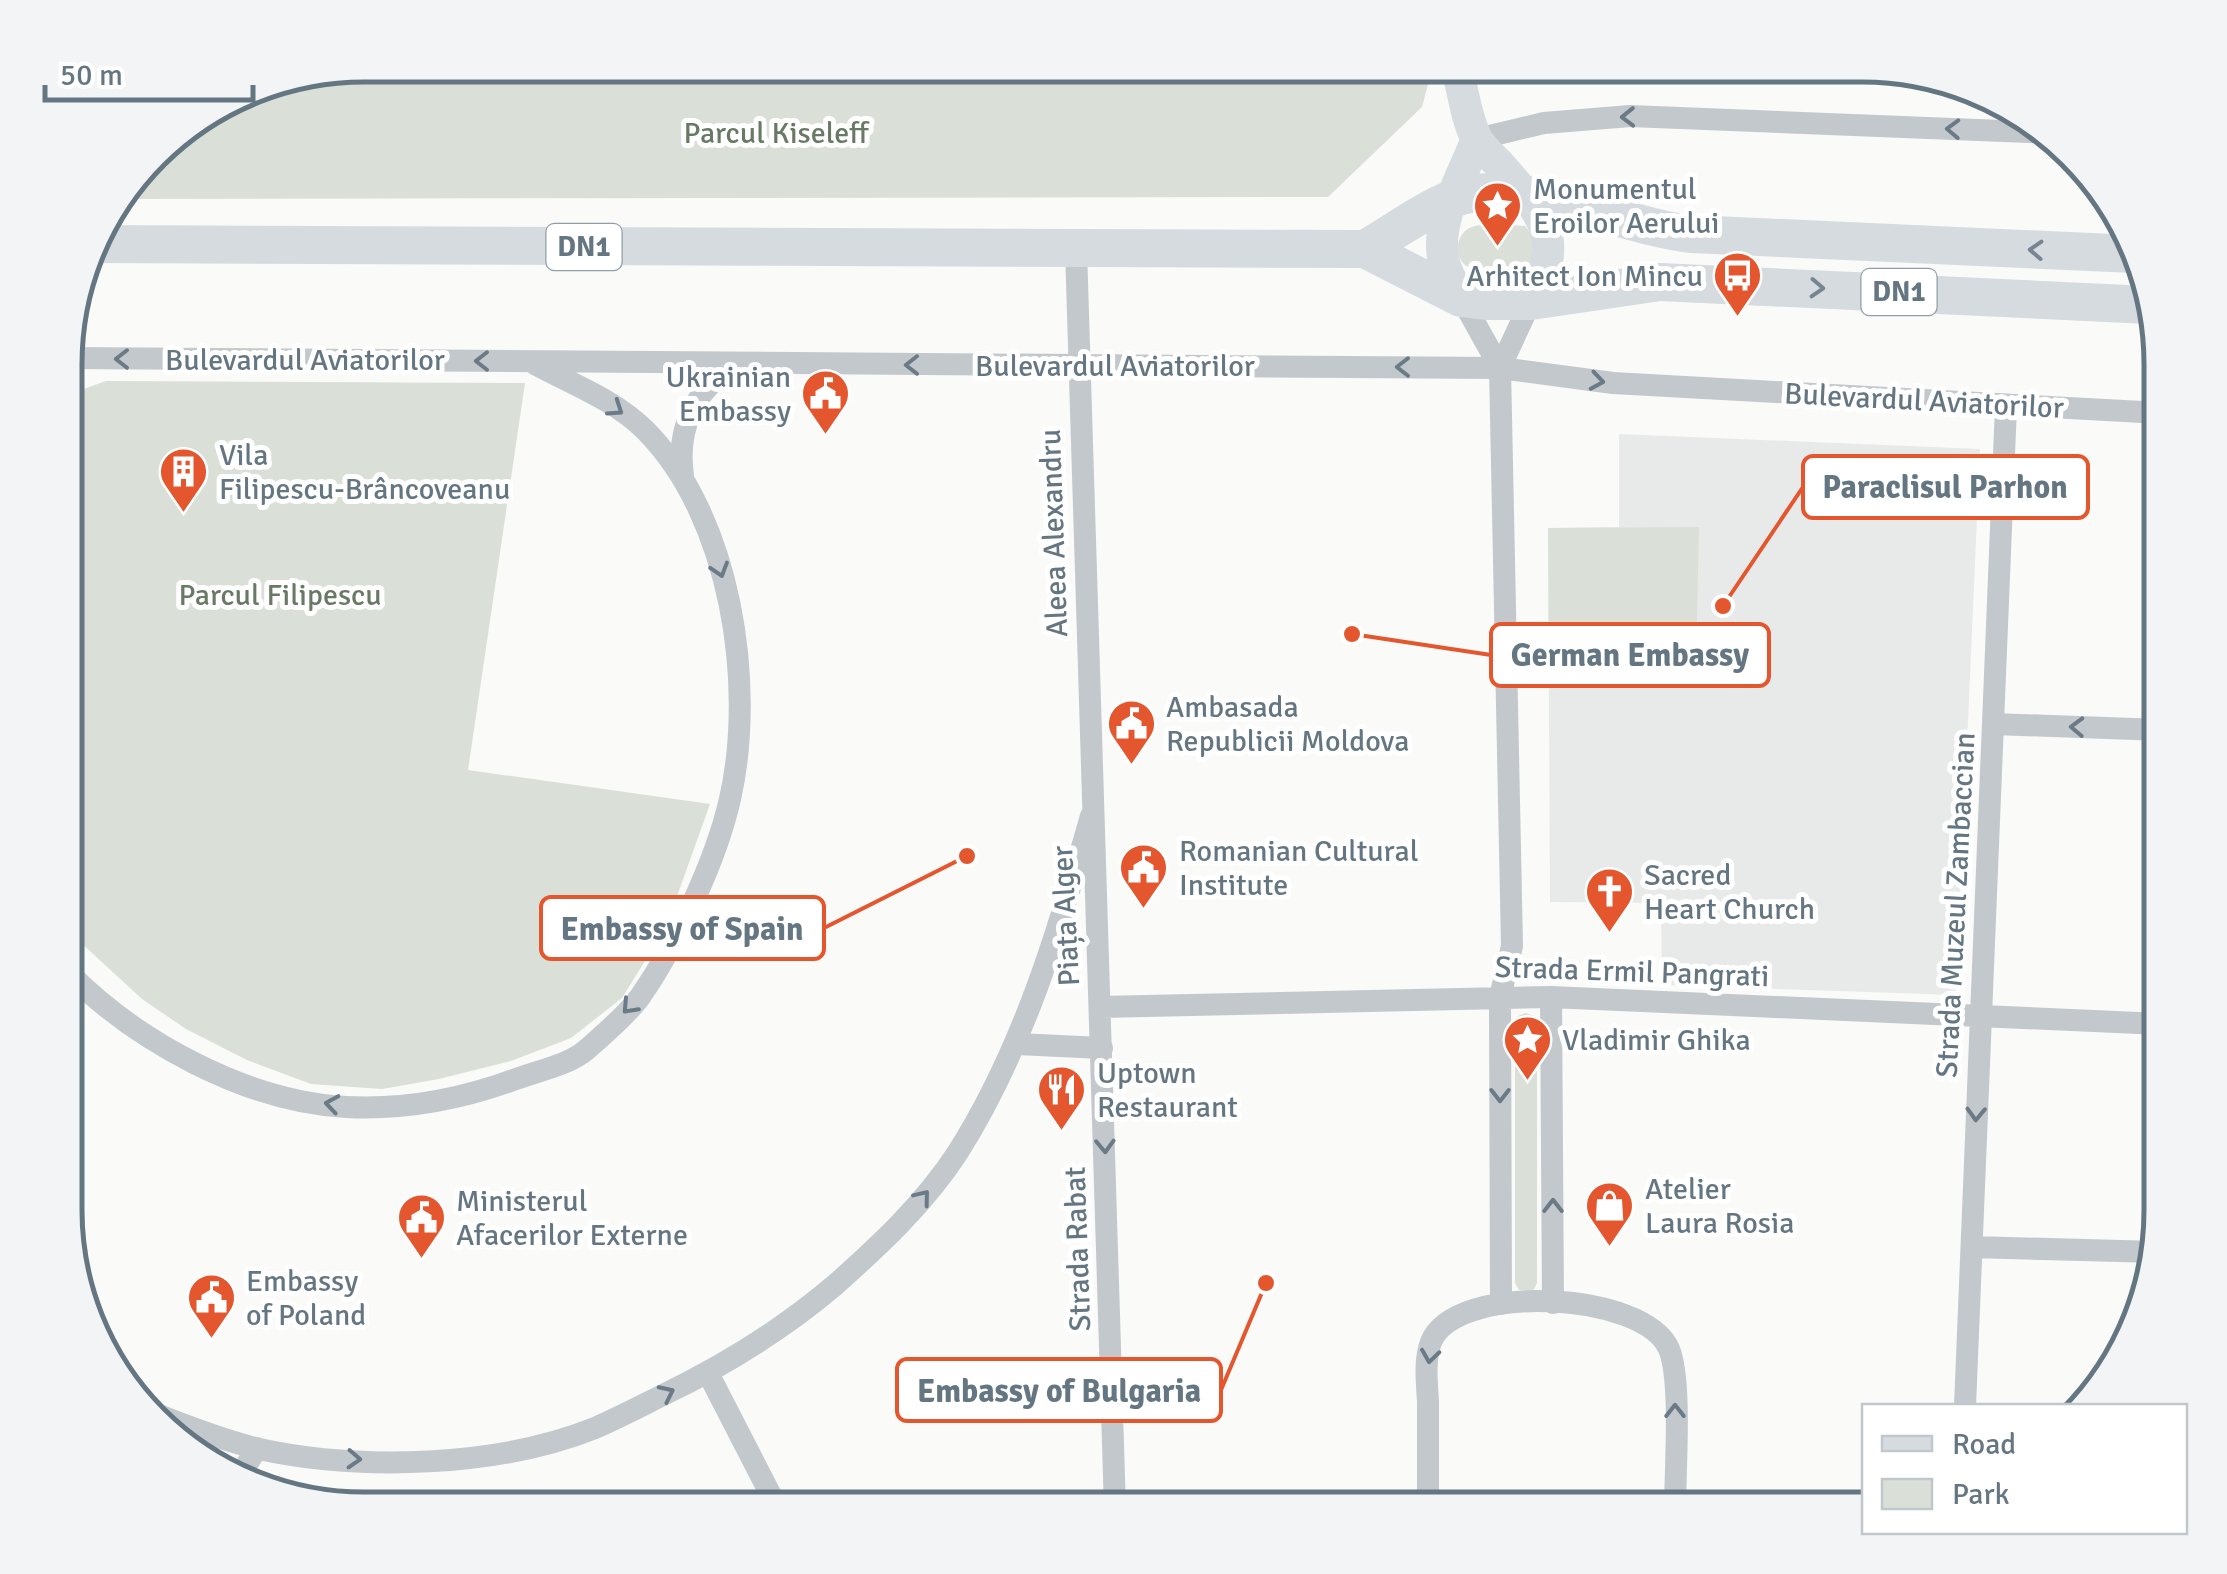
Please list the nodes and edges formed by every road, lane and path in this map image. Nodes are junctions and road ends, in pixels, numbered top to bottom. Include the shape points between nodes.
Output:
1 (1461, 83) edge
2 (2021, 132) edge
3 (1477, 140) junction
4 (1524, 193) junction
5 (1453, 198) junction
6 (110, 244) edge
7 (1365, 248) junction
8 (1076, 249) junction
9 (2122, 253) edge
10 (1461, 298) junction
11 (1531, 301) junction
12 (2138, 304) edge
13 (83, 358) edge
14 (530, 361) junction
15 (736, 364) junction
16 (1080, 366) junction
17 (1500, 368) junction
18 (2006, 406) junction
19 (2144, 412) edge
20 (684, 480) junction
21 (1994, 724) junction
22 (2144, 729) edge
23 (1092, 816) junction
24 (1512, 946) junction
25 (83, 987) edge
26 (1551, 996) junction
27 (1500, 997) junction
28 (1100, 1008) junction
29 (1980, 1017) junction
30 (2144, 1023) edge
31 (1017, 1044) junction
32 (1102, 1048) junction
33 (1972, 1247) junction
34 (2141, 1252) edge
35 (1553, 1303) junction
36 (1501, 1304) junction
37 (708, 1373) junction
38 (1965, 1404) edge
39 (176, 1420) edge
40 (257, 1448) junction
41 (247, 1465) edge
42 (769, 1491) edge
43 (1115, 1492) edge
44 (1428, 1492) edge
45 (1675, 1492) edge

1 - 3 main road
2 -> 3 street via 1630,116 1544,123
3 - 4 main road
3 - 5 main road
4 - 5 main road
9 -> 4 main road, DN1 via 1692,234
4 - 11 main road via 1548,230 1550,246
5 - 7 main road
5 - 10 main road via 1442,244
6 - 8 main road, DN1
7 - 8 main road, DN1
7 - 10 main road, DN1
8 - 16 street, Aleea Alexandru
10 - 11 main road, DN1
10 - 17 street
11 -> 12 main road, DN1 via 1649,284 1730,284
11 - 17 street
14 -> 13 street, Bulevardul Aviatorilor
14 - 15 street, Bulevardul Aviatorilor
14 -> 20 street via 643,428
16 -> 15 street, Bulevardul Aviatorilor
15 - 20 street via 712,380 695,404 680,457
17 -> 16 street, Bulevardul Aviatorilor
16 - 23 street, Aleea Alexandru
17 -> 18 street, Bulevardul Aviatorilor via 1613,384
17 - 24 street
18 - 19 street, Bulevardul Aviatorilor
18 - 21 street, Strada Muzeul Zambaccian
20 -> 25 street via 725,584 739,670 730,800 692,907 638,1000 582,1054 420,1105 344,1107 267,1092 191,1061 140,1032
22 -> 21 street
21 - 29 street, Strada Muzeul Zambaccian
23 - 28 street, Piața Alger
23 - 31 street, Piața Alger
24 - 26 street via 1526,976
24 - 27 street
26 - 27 street, Strada Ermil Pangrati
26 - 29 street, Strada Ermil Pangrati
35 -> 26 street
27 - 28 street, Strada Ermil Pangrati
27 -> 36 street
28 - 32 street, Piața Alger
29 - 30 street, Strada Ermil Pangrati
29 -> 33 street, Strada Muzeul Zambaccian
31 - 32 street
37 -> 31 street via 816,1301 920,1203 956,1154
32 -> 43 street, Strada Rabat
33 - 34 street
33 - 38 street, Strada Muzeul Zambaccian
35 - 36 street
45 -> 35 street via 1669,1349 1636,1318 1587,1304
36 -> 44 street via 1451,1320 1432,1340
40 -> 37 street via 363,1460 509,1452 594,1428
37 - 42 street
39 - 40 street
40 - 41 street

